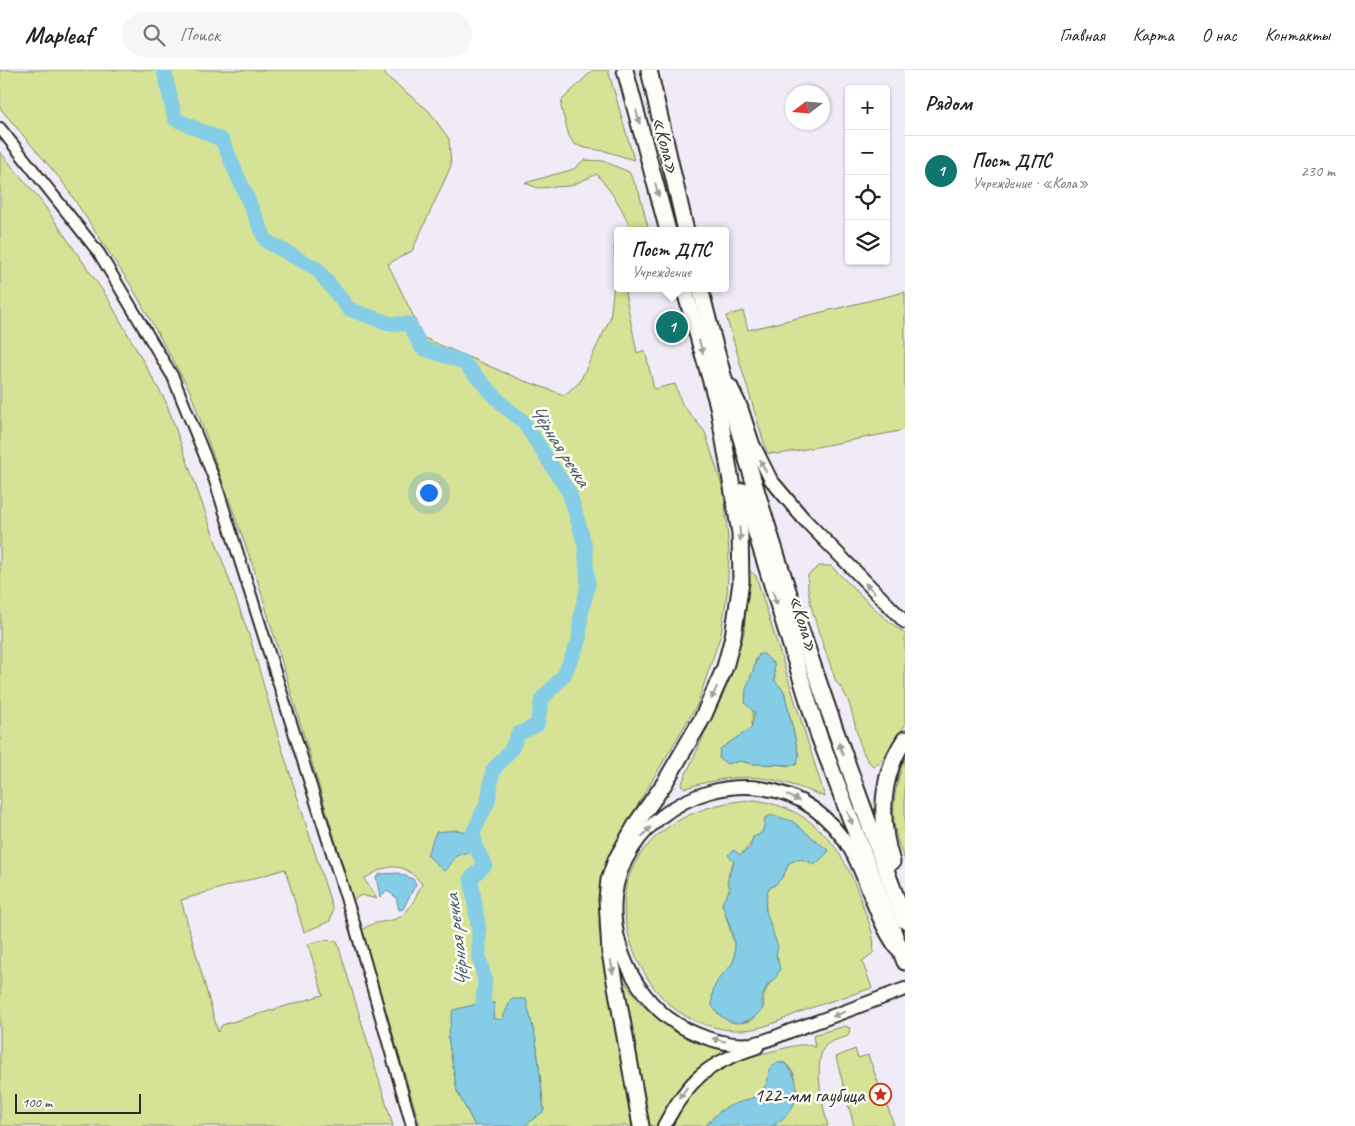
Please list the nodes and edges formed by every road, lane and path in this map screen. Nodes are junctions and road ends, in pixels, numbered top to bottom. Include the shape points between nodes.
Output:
1 (625, 70) edge
2 (648, 70) edge
3 (0, 128) edge
4 (667, 227) edge
5 (685, 227) edge
6 (685, 292) edge
7 (701, 292) edge
8 (720, 365) junction
9 (716, 400) junction
10 (905, 622) edge
11 (905, 739) edge
12 (905, 896) edge
13 (905, 922) edge
14 (904, 960) edge
15 (905, 989) edge
16 (817, 1023) junction
17 (412, 1126) edge
18 (641, 1126) edge
19 (664, 1126) edge

1 -> 4 highway, «Кола»
2 - 5 highway, «Кола»
3 - 17 street via 99,253 173,378 215,481 354,923
6 -> 9 highway, «Кола»
7 - 8 highway, «Кола»
10 -> 8 main road via 803,518 771,480
13 -> 8 highway, «Кола» via 814,675
9 -> 14 highway, «Кола» via 800,679
9 -> 18 highway via 740,533 741,582 733,637 722,674 703,717 616,860 606,899 610,954
11 - 12 highway via 890,770 884,813 888,850
16 -> 14 main road via 751,1044 730,1043 680,1028 659,1011 641,989 626,963 617,938 614,910 618,882 626,860 636,843 661,816 686,800 726,788 757,788 799,800 826,819 850,848 864,875 885,932
15 -> 16 main road
16 -> 19 main road via 712,1066 686,1088

